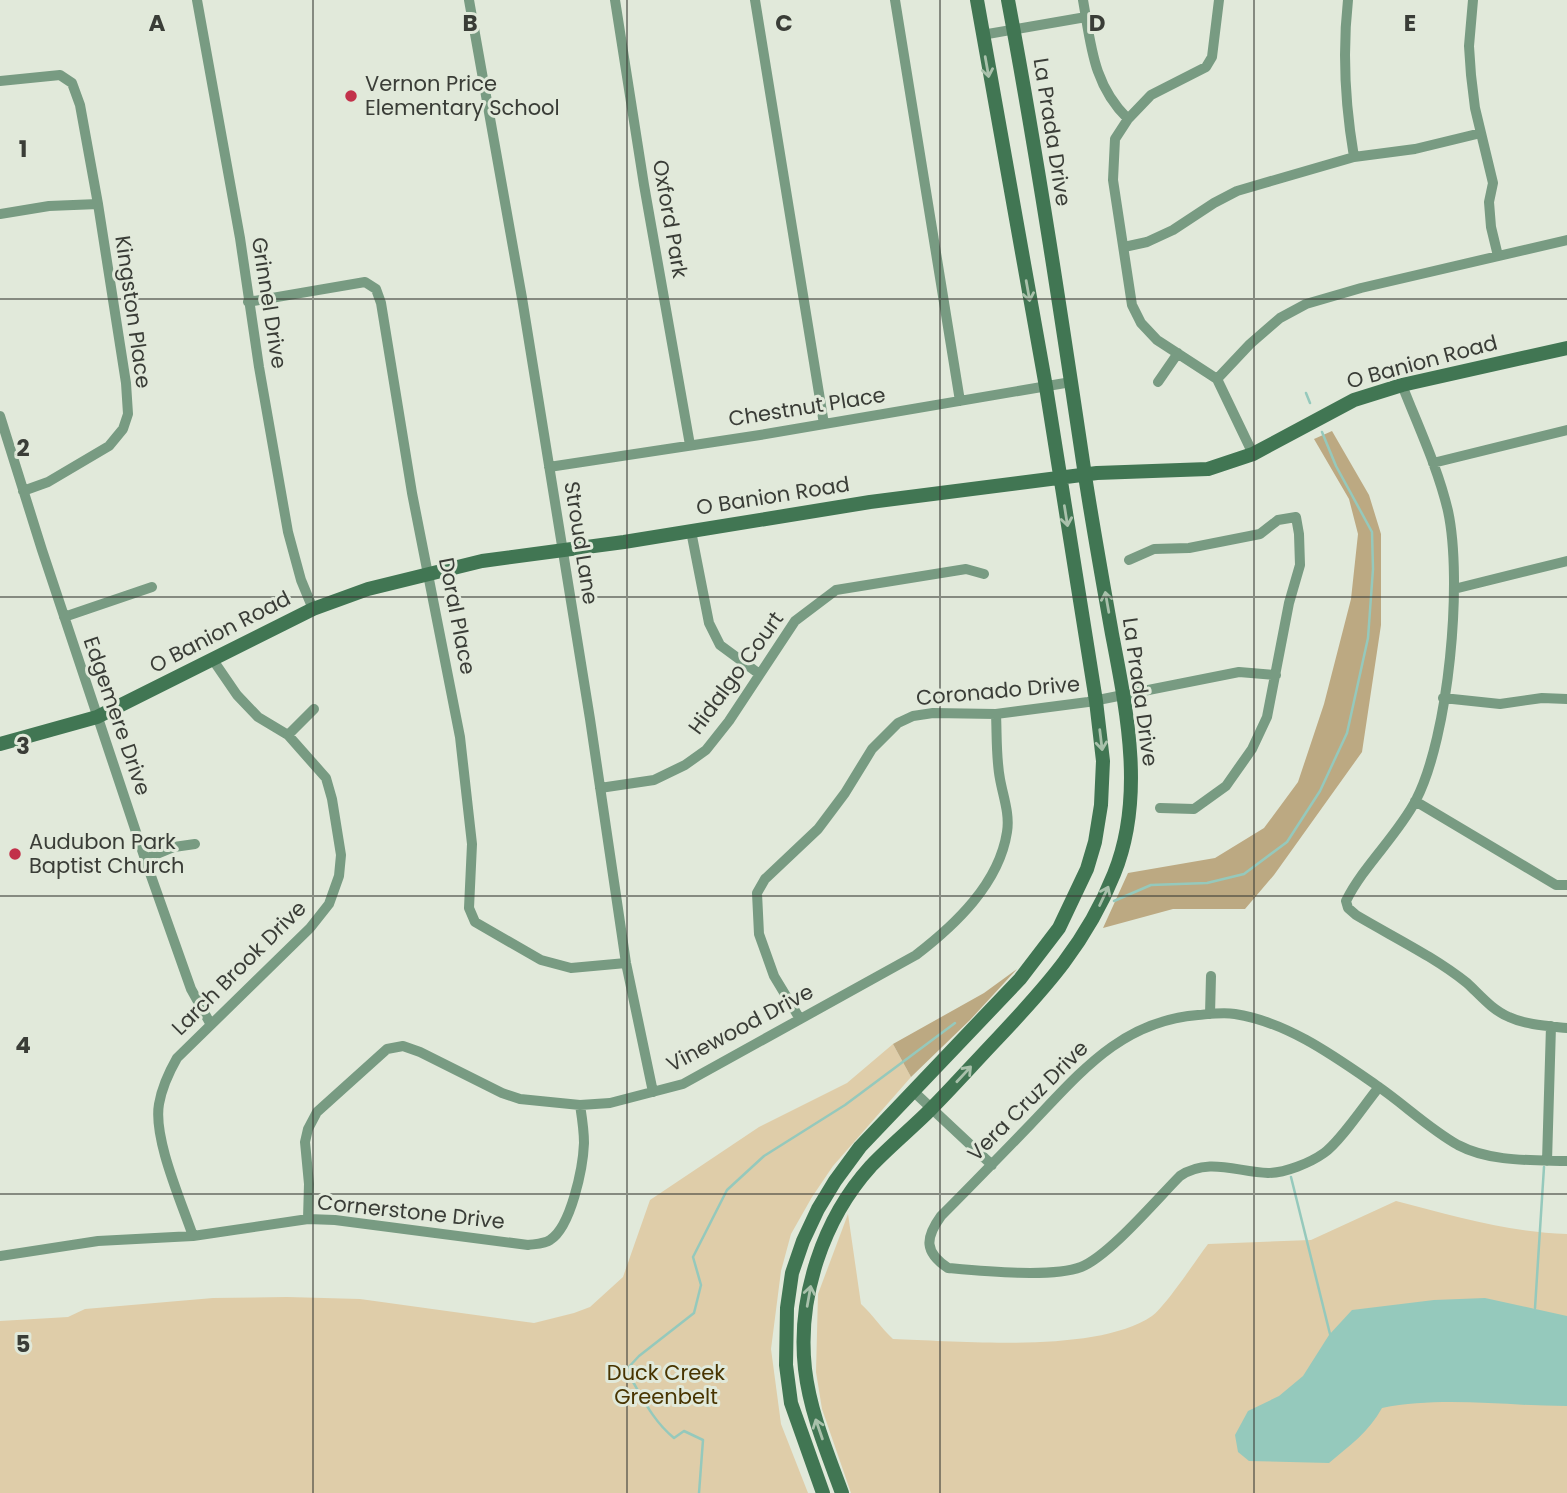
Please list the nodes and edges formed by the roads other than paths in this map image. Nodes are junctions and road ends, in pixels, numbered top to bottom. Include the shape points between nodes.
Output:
1 (197, 0) edge
2 (469, 0) edge
3 (615, 0) edge
4 (755, 0) edge
5 (895, 0) edge
6 (976, 0) edge
7 (1008, 0) edge
8 (1083, 0) edge
9 (1219, 0) edge
10 (1348, 0) edge
11 (1474, 0) edge
12 (1086, 18) junction
13 (1014, 30) junction
14 (982, 35) junction
15 (0, 81) edge
16 (1128, 119) junction
17 (1481, 133) junction
18 (1354, 158) junction
19 (98, 204) junction
20 (0, 214) edge
21 (1567, 240) edge
22 (1124, 247) junction
23 (1499, 256) junction
24 (248, 302) junction
25 (1567, 348) edge
26 (1178, 353) junction
27 (1217, 379) junction
28 (1071, 382) junction
29 (1158, 382) dead end
30 (1402, 385) junction
31 (1046, 387) junction
32 (960, 401) junction
33 (0, 415) edge
34 (824, 424) junction
35 (1567, 430) edge
36 (690, 445) junction
37 (1253, 454) junction
38 (1433, 463) junction
39 (549, 467) junction
40 (1085, 474) junction
41 (1060, 477) junction
42 (23, 491) junction
43 (691, 531) junction
44 (562, 550) junction
45 (1129, 560) dead end
46 (1567, 561) edge
47 (430, 574) junction
48 (984, 574) dead end
49 (152, 587) dead end
50 (1454, 589) junction
51 (313, 609) junction
52 (64, 617) junction
53 (213, 660) junction
54 (758, 673) junction
55 (1276, 675) junction
56 (1123, 693) junction
57 (1443, 698) junction
58 (1567, 699) edge
59 (1096, 701) junction
60 (314, 709) dead end
61 (996, 714) junction
62 (97, 716) junction
63 (288, 735) junction
64 (0, 744) edge
65 (600, 788) junction
66 (1415, 801) junction
67 (1160, 808) dead end
68 (195, 844) dead end
69 (145, 859) junction
70 (1567, 885) edge
71 (626, 963) junction
72 (1212, 976) dead end
73 (1210, 1014) junction
74 (800, 1019) junction
75 (210, 1023) junction
76 (1551, 1026) junction
77 (1567, 1028) edge
78 (1379, 1087) junction
79 (913, 1091) junction
80 (653, 1092) junction
81 (580, 1105) junction
82 (931, 1108) junction
83 (1547, 1161) junction
84 (1567, 1161) edge
85 (992, 1165) junction
86 (308, 1219) junction
87 (193, 1236) junction
88 (0, 1256) edge
89 (823, 1493) edge
90 (842, 1493) edge

1 - 24 street, Grinnel Drive
2 - 39 street, Stroud Lane
3 - 36 street, Oxford Park
4 - 34 street
5 - 32 street
6 - 14 main road
7 - 13 main road, La Prada Drive
8 - 12 street
9 - 16 street via 1212,57 1206,67 1151,95
10 - 18 street via 1344,69
11 - 17 street via 1469,46
12 - 13 street
12 - 16 street via 1097,74 1116,108
13 - 14 street
13 - 28 main road, La Prada Drive
14 -> 31 main road
15 - 19 street, Kingston Place via 60,75 72,83
16 - 22 street via 1115,139 1112,159
17 - 18 street
17 - 23 street via 1493,183 1491,227
18 - 22 street via 1237,191 1173,230
19 - 20 street
19 - 42 street, Kingston Place via 128,414 124,429 109,446 48,482
21 - 23 street
22 - 26 street via 1132,305 1141,323
23 - 27 street via 1306,304 1280,318
24 - 47 street, Doral Place via 365,282 376,289
24 - 51 street, Grinnel Drive via 288,532
25 - 30 main road, O Banion Road
26 - 27 street
26 - 29 street
27 - 37 street
28 - 31 street, Chestnut Place
28 - 40 main road, La Prada Drive
30 - 37 main road, O Banion Road via 1353,400
30 - 38 street
31 - 32 street, Chestnut Place
31 - 41 main road
32 - 34 street, Chestnut Place
33 - 42 street, Edgemere Drive
34 - 36 street, Chestnut Place
35 - 38 street
36 - 39 street, Chestnut Place
37 - 40 main road, O Banion Road via 1208,469
38 - 50 street via 1448,513
39 - 44 street, Stroud Lane
40 - 41 main road, O Banion Road
56 -> 40 main road, La Prada Drive
41 - 43 main road, O Banion Road
41 -> 59 main road
42 - 52 street, Edgemere Drive
43 - 44 main road, O Banion Road
43 - 54 street via 709,622 720,645
44 - 47 main road, O Banion Road
44 - 65 street, Stroud Lane
45 - 55 street via 1154,549 1189,548 1260,534 1278,520 1296,517 1300,565
46 - 50 street
47 - 51 main road, O Banion Road
47 - 71 street, Doral Place via 460,737 472,844 469,908 475,922 541,960 571,968
48 - 54 street, Hidalgo Court via 966,569 836,590 795,621
49 - 52 street
50 - 57 street
51 - 53 main road, O Banion Road
52 - 62 street, Edgemere Drive
53 - 62 main road, O Banion Road
53 - 63 street, Larch Brook Drive via 258,717
54 - 65 street, Hidalgo Court via 706,750 654,780
55 - 56 street, Coronado Drive via 1239,672
55 - 67 street via 1267,717 1252,750 1226,786 1194,809
56 - 59 street, Coronado Drive
82 -> 56 main road, La Prada Drive via 1049,983 1093,921 1125,841 1132,766
57 - 58 street via 1500,704
57 - 66 street via 1429,768
59 - 61 street, Coronado Drive
59 -> 79 main road via 1103,761 1101,805 1095,842 1072,904 1020,979
60 - 63 street
61 - 74 street, Vinewood Drive via 1007,832 985,884 967,910 916,955
61 - 74 street, Coronado Drive via 933,713 898,723 872,749 818,829 765,879 757,893 759,934 774,976
62 - 64 main road, O Banion Road
62 - 69 street, Edgemere Drive
63 - 75 street, Larch Brook Drive via 326,778 341,855 339,876 329,904 310,928
65 - 71 street, Stroud Lane
66 - 70 street via 1556,885
66 - 76 street via 1351,890 1348,908 1428,957 1508,1017
68 - 69 street
69 - 75 street, Edgemere Drive via 191,989
71 - 80 street, Stroud Lane
72 - 73 street
73 - 78 street, Vera Cruz Drive via 1234,1014 1268,1023 1307,1041
73 - 85 street, Vera Cruz Drive via 1156,1022 1116,1041 1084,1068
74 - 80 street, Vinewood Drive via 683,1084
75 - 87 street, Larch Brook Drive via 177,1058 159,1106 159,1130
76 - 77 street
76 - 83 street
78 - 83 street, Vera Cruz Drive via 1459,1146 1520,1161
78 - 85 street, Vera Cruz Drive via 1324,1153 1271,1173 1210,1165 1191,1168 1099,1256 1058,1272 948,1268 936,1261 929,1247 929,1232
79 - 82 street
79 - 89 main road via 835,1181 803,1241 792,1273 786,1365 791,1403
80 - 81 street, Vinewood Drive
81 - 86 street, Cornerstone Drive via 584,1147 578,1180 564,1224 549,1241 528,1245
81 - 86 street, Vinewood Drive via 520,1099 420,1052 403,1046 387,1049 317,1112 308,1129
82 - 85 street
90 -> 82 main road, La Prada Drive via 817,1425 804,1363 810,1289 836,1215 871,1167
83 - 84 street, Vera Cruz Drive
86 - 87 street, Cornerstone Drive
87 - 88 street, Cornerstone Drive via 98,1241

